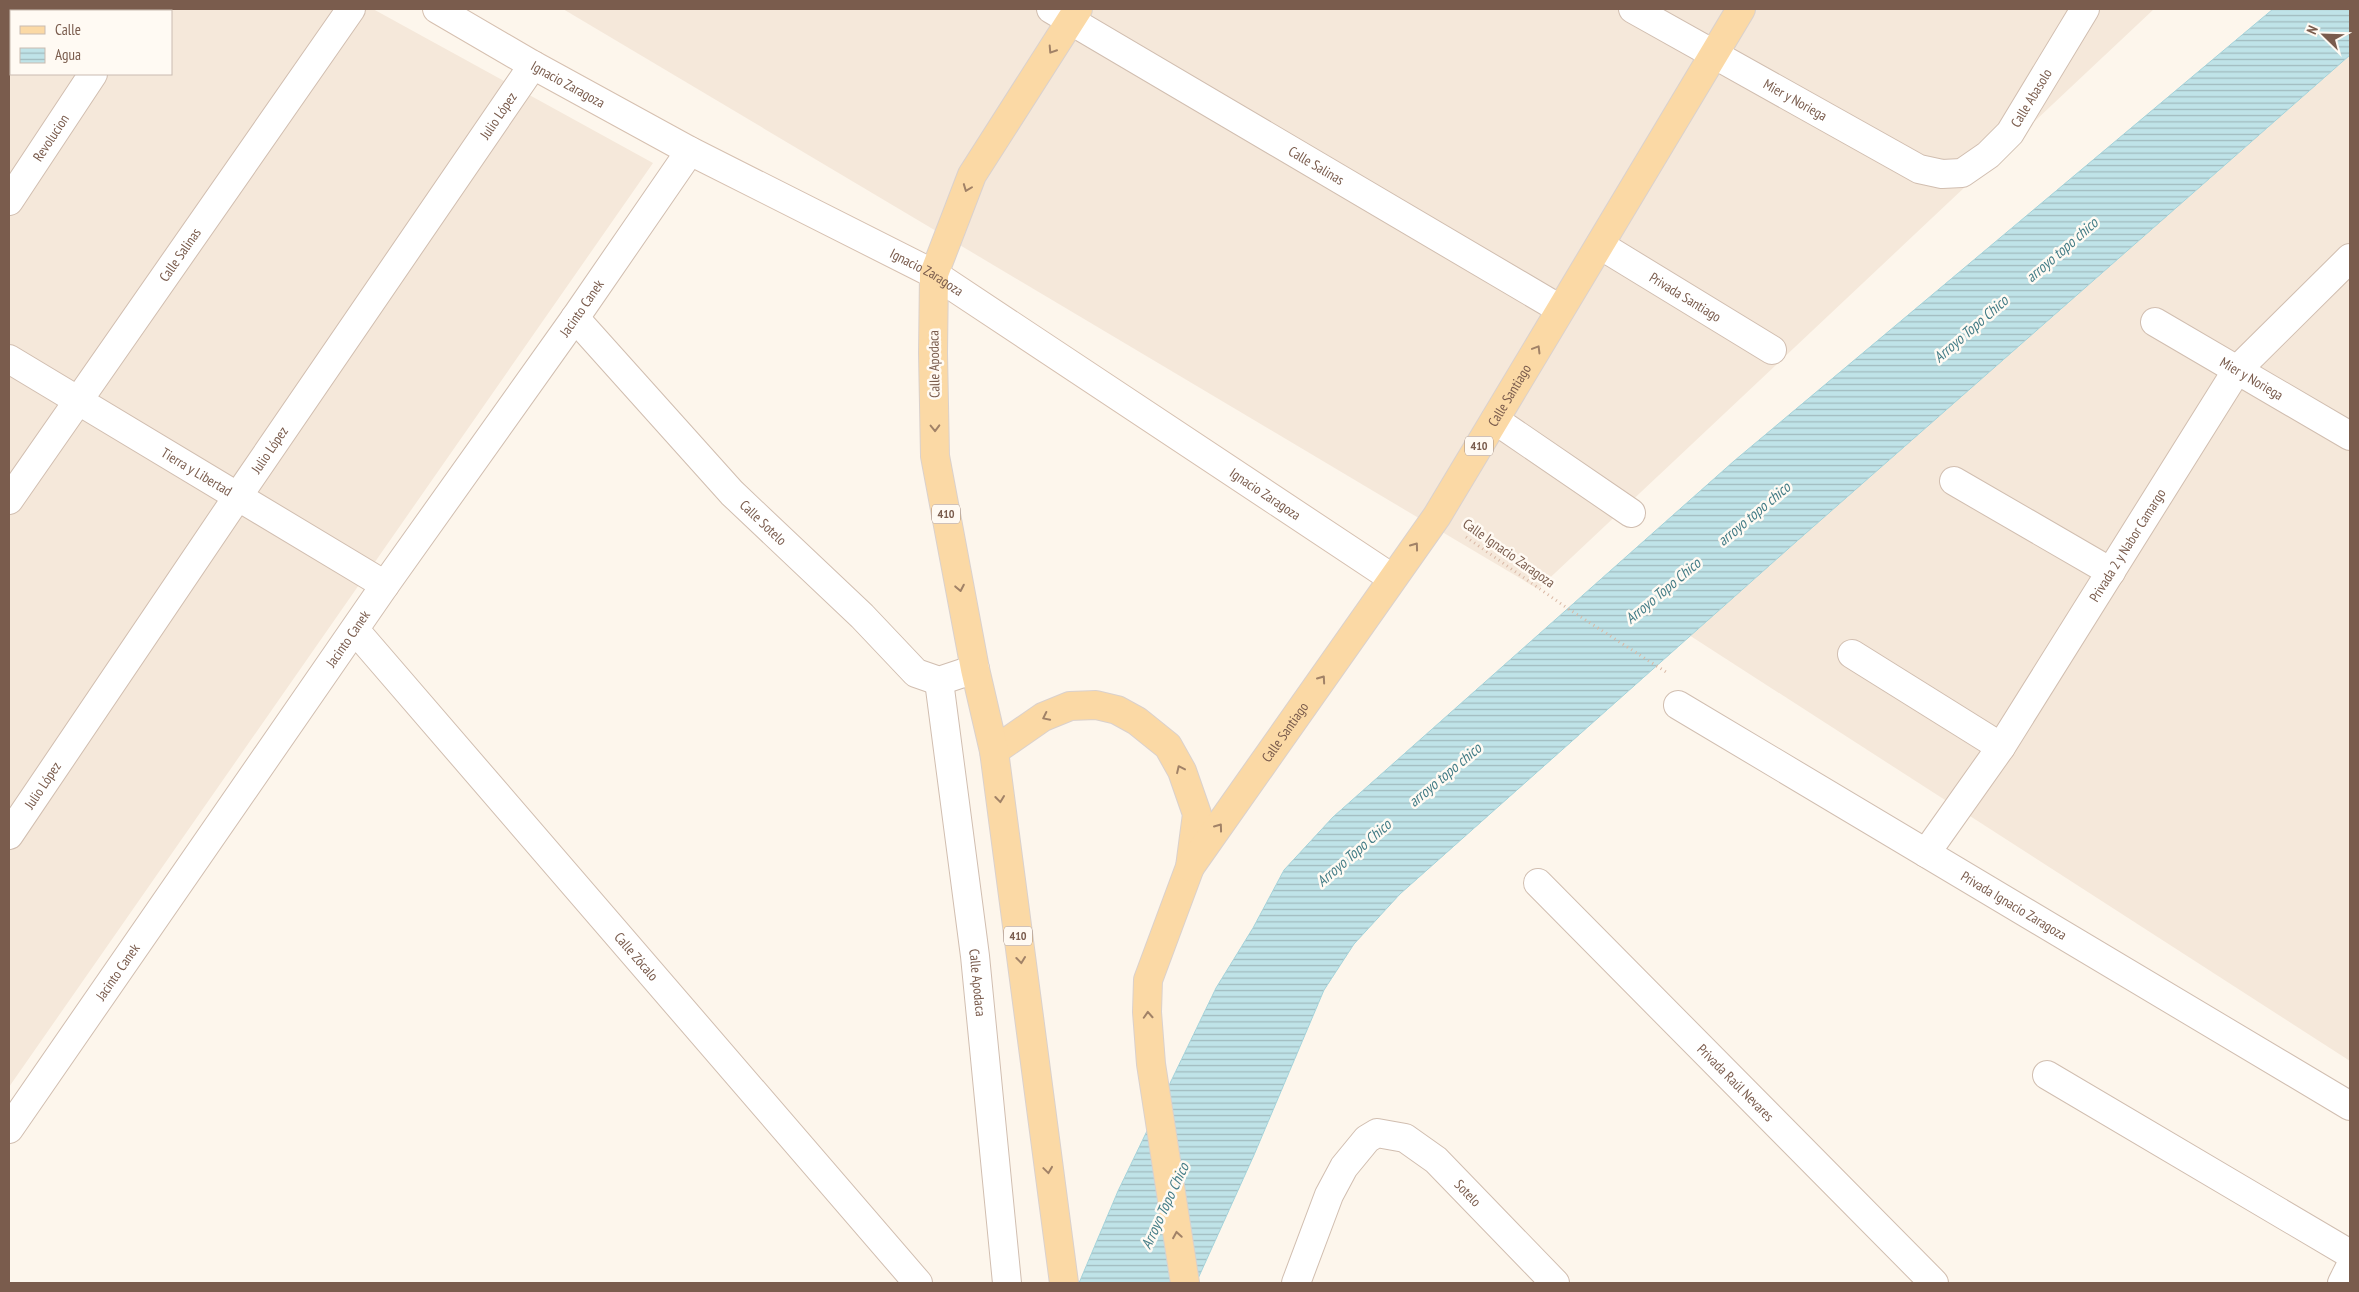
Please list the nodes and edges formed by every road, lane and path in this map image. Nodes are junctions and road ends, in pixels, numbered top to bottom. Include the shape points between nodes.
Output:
1 (351, 9) edge
2 (438, 9) edge
3 (1633, 9) edge
4 (1741, 9) edge
5 (2085, 9) edge
6 (1067, 13) edge
7 (1713, 55) junction
8 (533, 65) junction
9 (92, 75) edge
10 (690, 150) junction
11 (1962, 173) joint
12 (9, 201) edge
13 (1600, 245) junction
14 (2350, 258) edge
15 (934, 274) junction
16 (1560, 309) junction
17 (575, 318) junction
18 (2155, 322) dead end
19 (1772, 350) dead end
20 (9, 359) edge
21 (2237, 370) junction
22 (77, 401) junction
23 (1495, 420) junction
24 (2350, 436) edge
25 (1954, 481) dead end
26 (238, 496) junction
27 (9, 500) edge
28 (1631, 513) dead end
29 (1437, 516) junction
30 (2111, 572) junction
31 (1392, 578) junction
32 (385, 585) junction
33 (355, 630) junction
34 (1852, 654) dead end
35 (976, 669) junction
36 (1671, 676) dead end
37 (939, 681) junction
38 (1678, 705) dead end
39 (2002, 747) junction
40 (994, 750) junction
41 (9, 835) edge
42 (1926, 853) junction
43 (1190, 867) junction
44 (1538, 883) dead end
45 (2047, 1075) dead end
46 (2350, 1106) edge
47 (9, 1129) edge
48 (2350, 1254) edge
49 (2350, 1267) edge
50 (918, 1283) edge
51 (1007, 1283) edge
52 (1064, 1283) edge
53 (1185, 1283) edge
54 (1296, 1283) edge
55 (1555, 1283) edge
56 (1934, 1283) edge
57 (2342, 1283) edge

1 - 22 street, Calle Salinas
2 - 8 street, Ignacio Zaragoza
3 - 7 street, Mier y Noriega
4 - 7 main road, Calle Santiago / 410
5 - 11 street, Calle Abasolo via 2010,132 1988,155
6 -> 15 main road, Calle Apodaca / 410 via 972,175
6 - 16 street, Calle Salinas
7 - 11 street, Mier y Noriega via 1919,169 1942,174
7 - 13 main road, Calle Santiago / 410
8 - 10 street, Ignacio Zaragoza
8 - 26 street, Julio López
9 - 12 street, Revolucion
10 - 15 street, Ignacio Zaragoza
10 - 17 street, Jacinto Canek
13 - 16 main road, Calle Santiago / 410
13 - 19 street, Privada Santiago
14 - 21 street, Privada 2 y Nabor Camargo
15 - 31 street, Ignacio Zaragoza
15 -> 35 main road, Calle Apodaca / 410 via 935,456
23 -> 16 main road, Calle Santiago / 410
17 - 32 street, Jacinto Canek
17 - 37 street, Calle Sotelo via 732,493 862,616 916,674
18 - 21 street, Mier y Noriega
20 - 22 street, Tierra y Libertad
21 - 24 street, Mier y Noriega
21 - 30 street, Privada 2 y Nabor Camargo
22 - 26 street, Tierra y Libertad
22 - 27 street, Calle Salinas
23 - 28 street
23 - 29 main road, Calle Santiago / 410
25 - 30 street
26 - 32 street, Tierra y Libertad
26 - 41 street, Julio López
31 -> 29 main road, Calle Santiago / 410
29 - 36 path, Calle Ignacio Zaragoza via 1567,608
30 - 39 street, Privada 2 y Nabor Camargo
43 -> 31 main road, Calle Santiago / 410
32 - 33 street, Jacinto Canek
33 - 47 street, Jacinto Canek
33 - 50 street, Calle Zócalo
34 - 39 street
35 - 37 street
35 - 40 main road, Calle Apodaca / 410
37 - 51 street, Calle Apodaca via 975,956
38 - 42 street, Privada Ignacio Zaragoza
39 - 42 street, Privada 2 y Nabor Camargo
43 -> 40 main road via 1197,814 1182,771 1168,746 1137,720 1117,710 1096,705 1070,706 1043,717
40 -> 52 main road, 410
42 - 46 street, Privada Ignacio Zaragoza
53 -> 43 main road, 410 via 1151,1064 1147,1012 1148,980
44 - 56 street, Privada Raúl Nevares
45 - 48 street
49 - 57 street
54 - 55 street, Sotelo via 1344,1167 1367,1139 1377,1134 1405,1138 1430,1155

